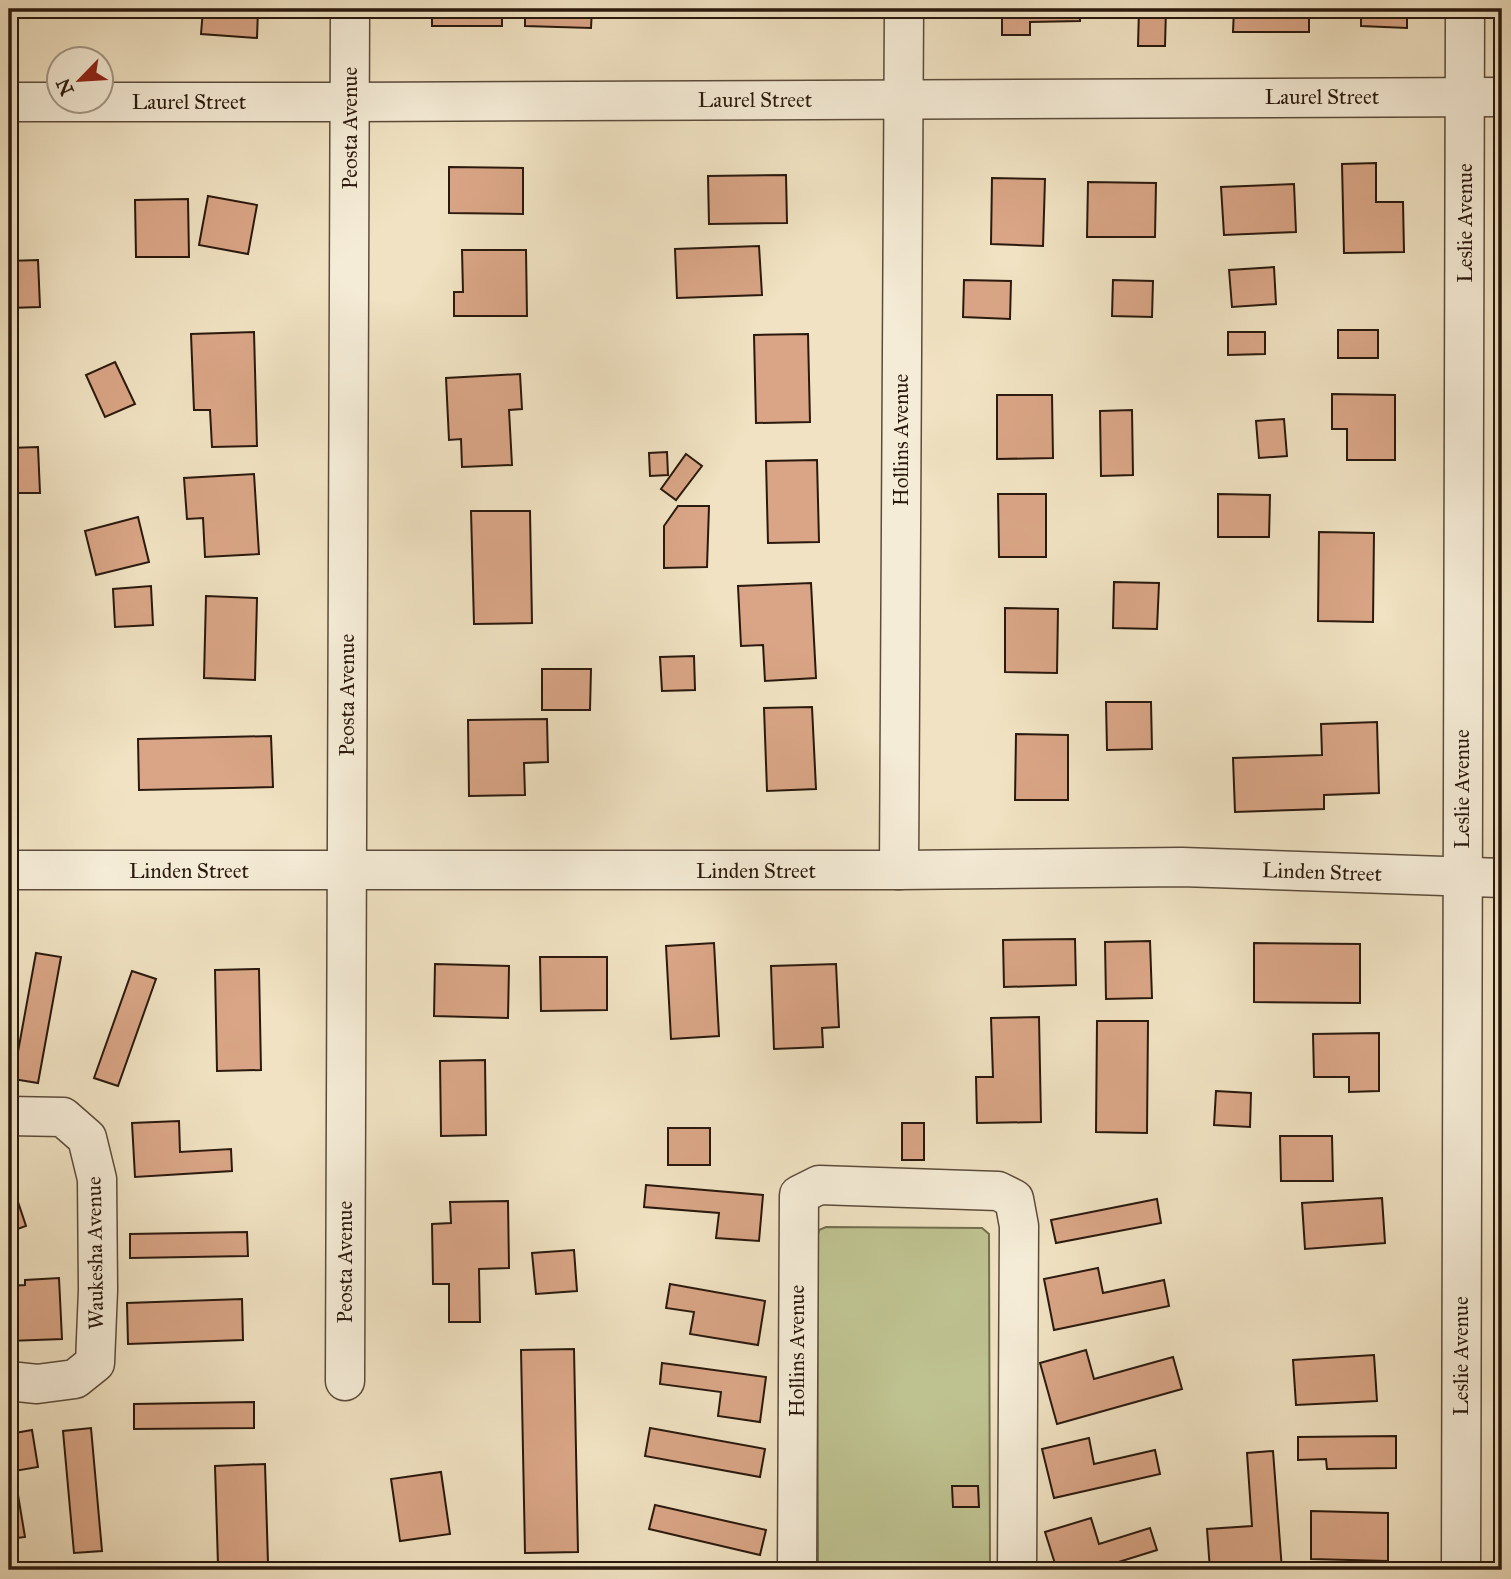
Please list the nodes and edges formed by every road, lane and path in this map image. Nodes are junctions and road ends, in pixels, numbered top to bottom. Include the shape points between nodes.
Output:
1 (350, 9) edge
2 (904, 9) edge
3 (1465, 9) edge
4 (1484, 97) edge
5 (904, 99) junction
6 (9, 102) edge
7 (351, 102) junction
8 (9, 870) edge
9 (899, 870) junction
10 (346, 871) junction
11 (1462, 876) junction
12 (1502, 878) edge
13 (9, 1116) edge
14 (9, 1381) edge
15 (345, 1381) dead end
16 (797, 1570) edge
17 (1017, 1570) edge
18 (1461, 1570) edge

1 - 7 street, Peosta Avenue
2 - 5 street, Hollins Avenue
3 - 4 street, Leslie Avenue
4 - 5 street, Laurel Street
4 - 11 street, Leslie Avenue
5 - 7 street, Laurel Street
5 - 9 street, Hollins Avenue
6 - 7 street, Laurel Street
7 - 10 street, Peosta Avenue
8 - 10 street, Linden Street
9 - 10 street, Linden Street
9 - 11 street, Linden Street via 1182,867
10 - 15 street, Peosta Avenue
11 - 12 street, Linden Street
11 - 18 street, Leslie Avenue
13 - 14 street, Waukesha Avenue via 63,1117 87,1138 97,1179 99,1290 95,1363 75,1379 37,1384
16 - 17 street, Hollins Avenue via 799,1195 819,1185 998,1191 1014,1199 1018,1226

